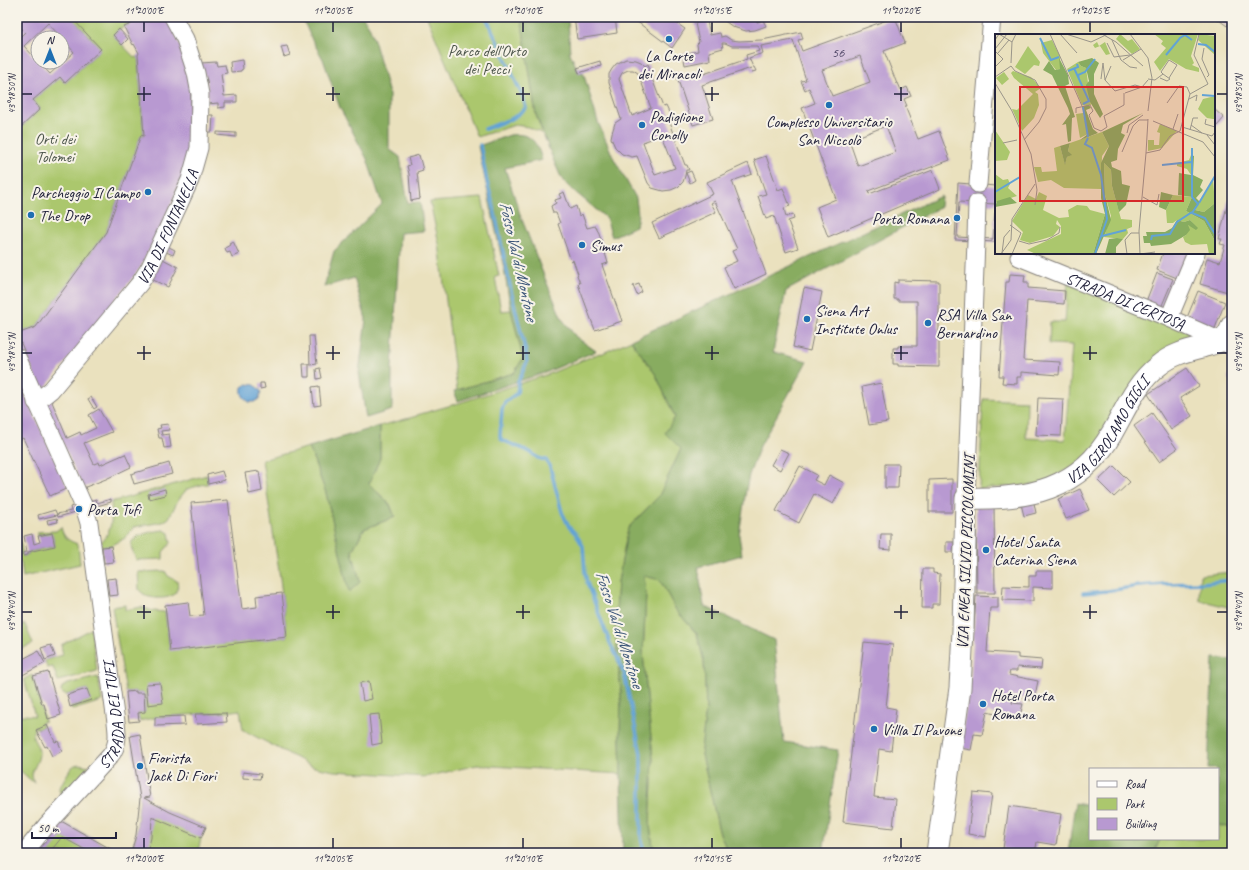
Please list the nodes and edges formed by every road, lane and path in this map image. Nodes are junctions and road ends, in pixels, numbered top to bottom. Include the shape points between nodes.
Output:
1 (174, 17) edge
2 (992, 17) edge
3 (978, 184) dead end
4 (977, 203) dead end
5 (1195, 254) edge
6 (1019, 257) dead end
7 (1163, 316) junction
8 (1229, 337) edge
9 (17, 357) edge
10 (36, 402) junction
11 (966, 498) junction
12 (24, 853) edge
13 (937, 853) edge

1 - 10 street, VIA DI FONTANELLA via 191,55 200,94 199,148 190,180 150,267 140,283 51,390
2 - 3 street
4 - 11 street, VIA ENEA SILVIO PICCOLOMINI
5 - 7 street
6 - 7 street, STRADA DI CERTOSA
7 - 8 street, STRADA DI CERTOSA
8 - 11 main road, VIA GIROLAMO GIGLI via 1181,352 1165,360 1149,373 1138,385 1102,448 1073,477 1056,486 1034,492 997,498
9 - 10 street, STRADA DEI TUFI
10 - 12 street, STRADA DEI TUFI via 86,513 117,727 116,746 110,756
11 - 13 main road, VIA ENEA SILVIO PICCOLOMINI via 960,688

